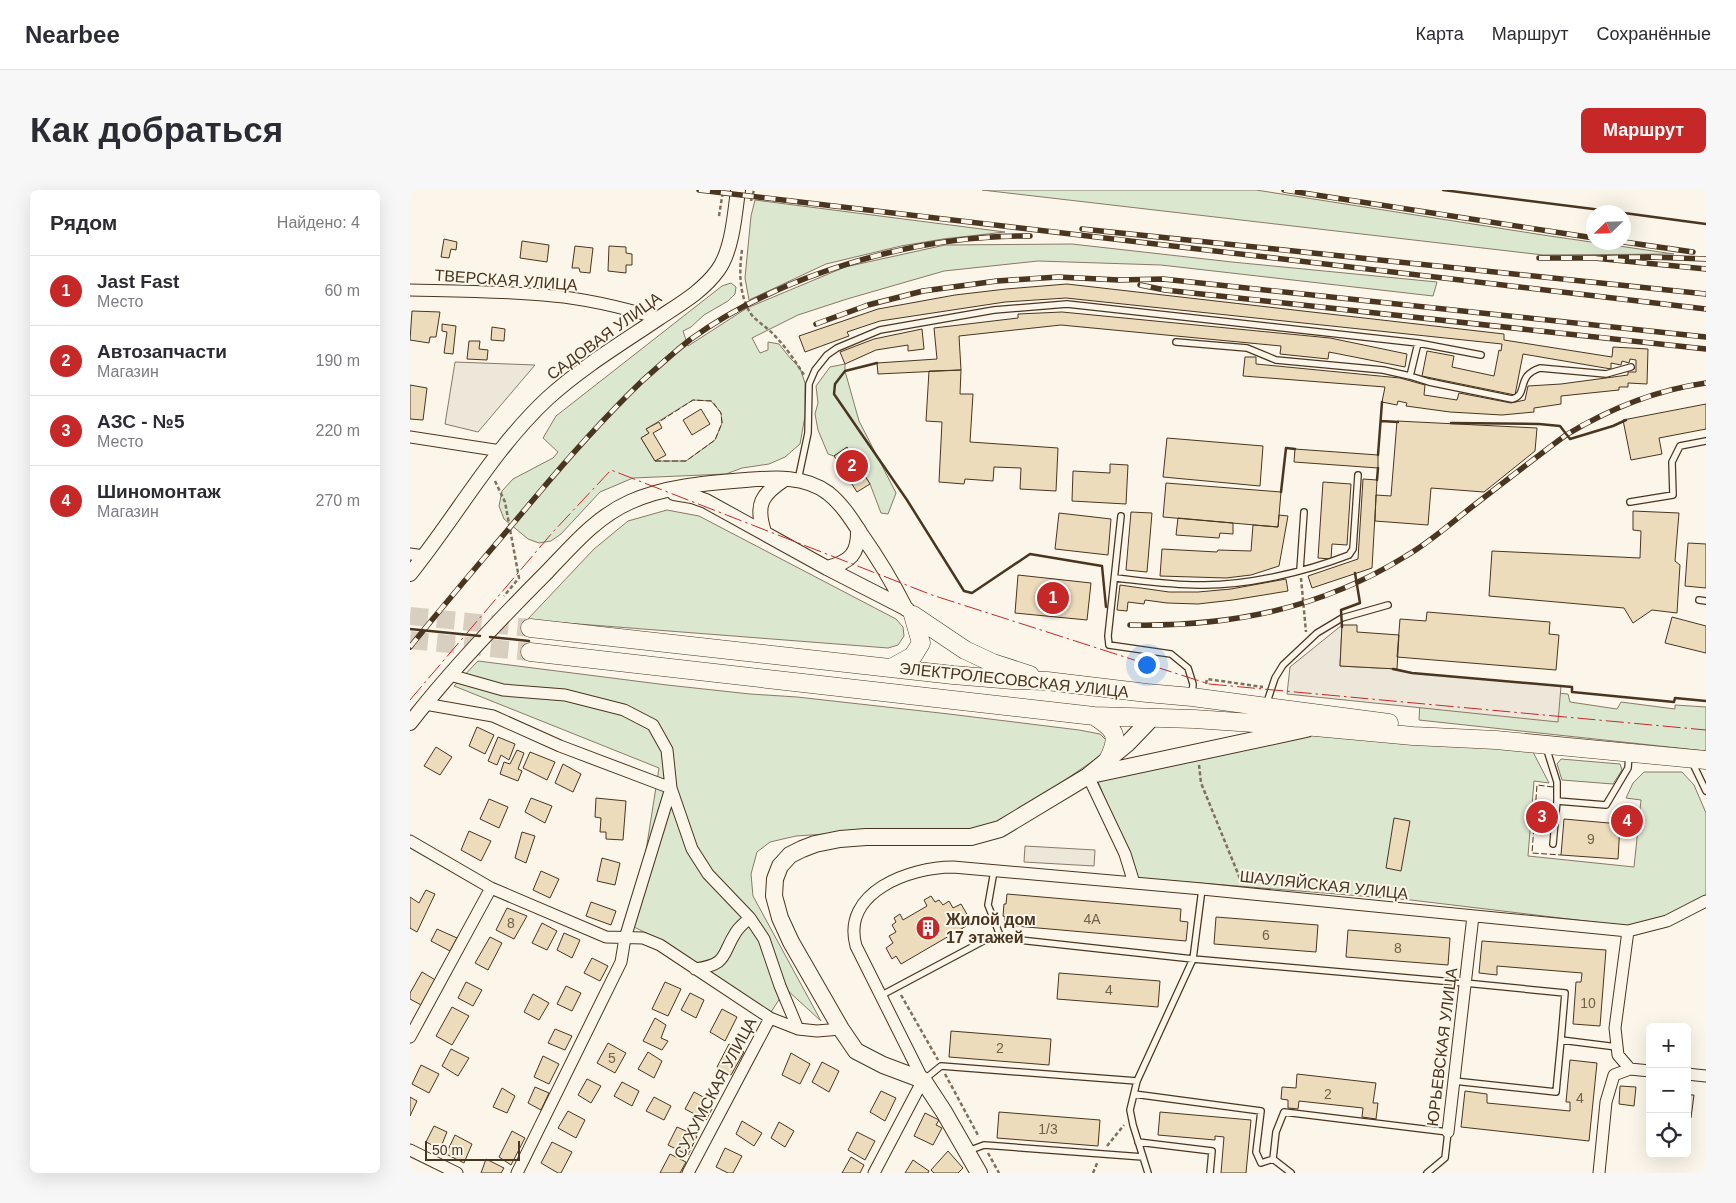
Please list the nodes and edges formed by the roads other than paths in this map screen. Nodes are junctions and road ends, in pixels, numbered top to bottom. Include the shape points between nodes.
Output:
1 (738, 190) edge
2 (410, 290) edge
3 (658, 318) junction
4 (1176, 342) dead end
5 (1418, 343) junction
6 (1481, 355) dead end
7 (1631, 367) dead end
8 (1410, 376) junction
9 (410, 437) edge
10 (1706, 441) edge
11 (502, 451) junction
12 (1358, 475) dead end
13 (791, 479) junction
14 (658, 492) junction
15 (1630, 502) dead end
16 (1304, 512) dead end
17 (1121, 516) dead end
18 (858, 529) junction
19 (764, 532) junction
20 (410, 554) edge
21 (424, 556) junction
22 (827, 568) junction
23 (1300, 570) junction
24 (410, 574) edge
25 (1116, 578) junction
26 (1699, 600) dead end
27 (1706, 601) edge
28 (1388, 605) dead end
29 (909, 612) junction
30 (530, 628) tunnel mouth
31 (530, 652) tunnel mouth
32 (891, 668) junction
33 (450, 675) junction
34 (1047, 681) junction
35 (1156, 694) junction
36 (1198, 697) junction
37 (425, 704) junction
38 (1265, 707) junction
39 (1094, 716) junction
40 (1152, 718) junction
41 (410, 723) edge
42 (1315, 727) junction
43 (1496, 740) junction
44 (1545, 745) junction
45 (1629, 753) junction
46 (1700, 759) edge
47 (1108, 760) junction
48 (1088, 776) junction
49 (670, 788) junction
50 (1706, 791) edge
51 (1557, 801) junction
52 (410, 841) edge
53 (1553, 844) dead end
54 (994, 871) junction
55 (1134, 883) junction
56 (492, 888) junction
57 (1202, 889) junction
58 (1706, 901) edge
59 (1473, 916) junction
60 (750, 918) junction
61 (1628, 931) junction
62 (625, 938) junction
63 (1001, 938) junction
64 (1193, 959) junction
65 (695, 969) junction
66 (1465, 983) junction
67 (882, 996) junction
68 (770, 1018) junction
69 (798, 1029) junction
70 (841, 1029) junction
71 (410, 1037) edge
72 (1561, 1040) junction
73 (1617, 1047) junction
74 (1630, 1069) junction
75 (1646, 1071) edge
76 (1691, 1074) edge
77 (1706, 1076) edge
78 (923, 1080) junction
79 (1137, 1081) junction
80 (1454, 1081) junction
81 (1134, 1094) junction
82 (1448, 1132) junction
83 (1138, 1142) junction
84 (410, 1150) edge
85 (966, 1151) junction
86 (1143, 1157) junction
87 (1273, 1159) junction
88 (457, 1173) edge
89 (517, 1173) edge
90 (688, 1173) edge
91 (874, 1173) edge
92 (978, 1173) edge
93 (1148, 1173) edge
94 (1210, 1173) edge
95 (1291, 1173) edge
96 (1427, 1173) edge
97 (1599, 1173) edge

1 - 3 street, САДОВАЯ УЛИЦА via 726,256 718,270 696,293
2 - 3 street, ТВЕРСКАЯ УЛИЦА via 554,296 618,306
3 - 11 street, САДОВАЯ УЛИЦА via 548,398
4 - 8 lane via 1247,348 1276,360 1383,370
5 - 6 lane
5 - 8 lane
5 - 13 lane via 1066,304 994,310 880,330 837,348 815,370 809,384 808,433
7 - 8 lane via 1606,374 1540,368 1526,376 1520,394 1512,399
9 - 11 street
10 - 15 lane via 1680,446 1672,462 1673,495
11 - 21 street, САДОВАЯ УЛИЦА
12 - 23 lane via 1353,549 1349,555
13 - 14 street via 688,486
13 - 18 street via 828,493
13 - 19 street via 771,488 764,496 759,518
14 - 19 street via 692,496
14 - 33 street via 617,509 590,528 527,590
16 - 23 lane
17 - 25 lane
18 - 22 street via 859,543 854,552 847,560
18 - 29 street
19 - 22 street
20 - 21 street
21 - 24 street, САДОВАЯ УЛИЦА
22 - 29 street
23 - 25 lane via 1251,581 1201,586
25 - 36 lane via 1108,636 1110,645 1171,654 1188,668
26 - 27 lane
28 - 38 lane via 1342,618 1307,641 1283,665
29 - 32 main road via 921,643 913,656
29 - 34 main road via 965,650
30 - 32 main road, ЭЛЕКТРОЛЕСОВСКАЯ УЛИЦА
31 - 39 main road, ЭЛЕКТРОЛЕСОВСКАЯ УЛИЦА
32 - 34 main road, ЭЛЕКТРОЛЕСОВСКАЯ УЛИЦА
33 - 37 street
33 - 49 street via 503,690 564,695 624,710 653,725 667,750
34 - 35 main road, ЭЛЕКТРОЛЕСОВСКАЯ УЛИЦА
35 - 36 main road, ЭЛЕКТРОЛЕСОВСКАЯ УЛИЦА
35 - 40 main road
36 - 38 main road, ЭЛЕКТРОЛЕСОВСКАЯ УЛИЦА
37 - 41 street
37 - 49 street via 493,716 560,746
38 - 43 main road, ЭЛЕКТРОЛЕСОВСКАЯ УЛИЦА
39 - 40 main road, ЭЛЕКТРОЛЕСОВСКАЯ УЛИЦА
39 - 47 main road via 1108,725 1114,736 1115,746
40 - 42 main road, ЭЛЕКТРОЛЕСОВСКАЯ УЛИЦА
40 - 47 main road
42 - 43 main road, ЭЛЕКТРОЛЕСОВСКАЯ УЛИЦА
42 - 48 main road
43 - 44 main road, ЭЛЕКТРОЛЕСОВСКАЯ УЛИЦА
44 - 45 main road, ЭЛЕКТРОЛЕСОВСКАЯ УЛИЦА
44 - 51 lane via 1556,782
45 - 46 main road, ЭЛЕКТРОЛЕСОВСКАЯ УЛИЦА
45 - 51 lane via 1628,768 1606,805
46 - 50 lane via 1694,766
47 - 48 main road
48 - 55 street via 1125,854
48 - 70 main road via 1016,820 985,834 971,837 840,839 815,844 790,856 780,866 774,896 780,918
49 - 60 street via 692,849 708,874
49 - 62 street
51 - 53 lane
52 - 56 street
54 - 55 street, ШАУЛЯЙСКАЯ УЛИЦА
54 - 63 lane via 988,905
54 - 67 street, ШАУЛЯЙСКАЯ УЛИЦА via 952,867 918,870 880,888 869,897 857,914 853,933 856,946
55 - 57 street, ШАУЛЯЙСКАЯ УЛИЦА
56 - 62 street via 606,937
56 - 71 street
57 - 59 street, ШАУЛЯЙСКАЯ УЛИЦА
57 - 64 lane
58 - 61 street, ШАУЛЯЙСКАЯ УЛИЦА via 1667,921
59 - 61 street, ШАУЛЯЙСКАЯ УЛИЦА
59 - 66 street, ЮРЬЕВСКАЯ УЛИЦА
60 - 65 street via 736,933 718,963
60 - 69 street via 764,939
61 - 73 street via 1615,1028
62 - 65 street via 643,938
62 - 89 street via 621,962
63 - 64 lane
63 - 67 lane via 987,939
64 - 66 lane
64 - 79 lane
65 - 68 street
66 - 72 lane via 1565,993
66 - 80 street, ЮРЬЕВСКАЯ УЛИЦА
67 - 78 street, ШАУЛЯЙСКАЯ УЛИЦА
68 - 69 street
68 - 90 street, СУХУМСКАЯ УЛИЦА
69 - 70 street
70 - 78 main road via 856,1050 883,1065
72 - 73 lane
72 - 80 lane via 1556,1092
73 - 74 street via 1618,1055
74 - 75 street
74 - 97 street via 1614,1075 1606,1102
76 - 77 street
78 - 79 lane via 940,1066
78 - 85 main road
78 - 91 street
79 - 81 lane
80 - 82 street, ЮРЬЕВСКАЯ УЛИЦА
81 - 83 lane via 1130,1110
81 - 87 lane via 1260,1111 1256,1152 1262,1162
82 - 87 lane via 1284,1112 1276,1132
82 - 96 lane, ЮРЬЕВСКАЯ УЛИЦА via 1445,1158
83 - 86 lane
83 - 94 lane via 1212,1151
84 - 88 street
85 - 86 lane via 984,1145
85 - 92 main road
86 - 93 lane
87 - 95 lane

